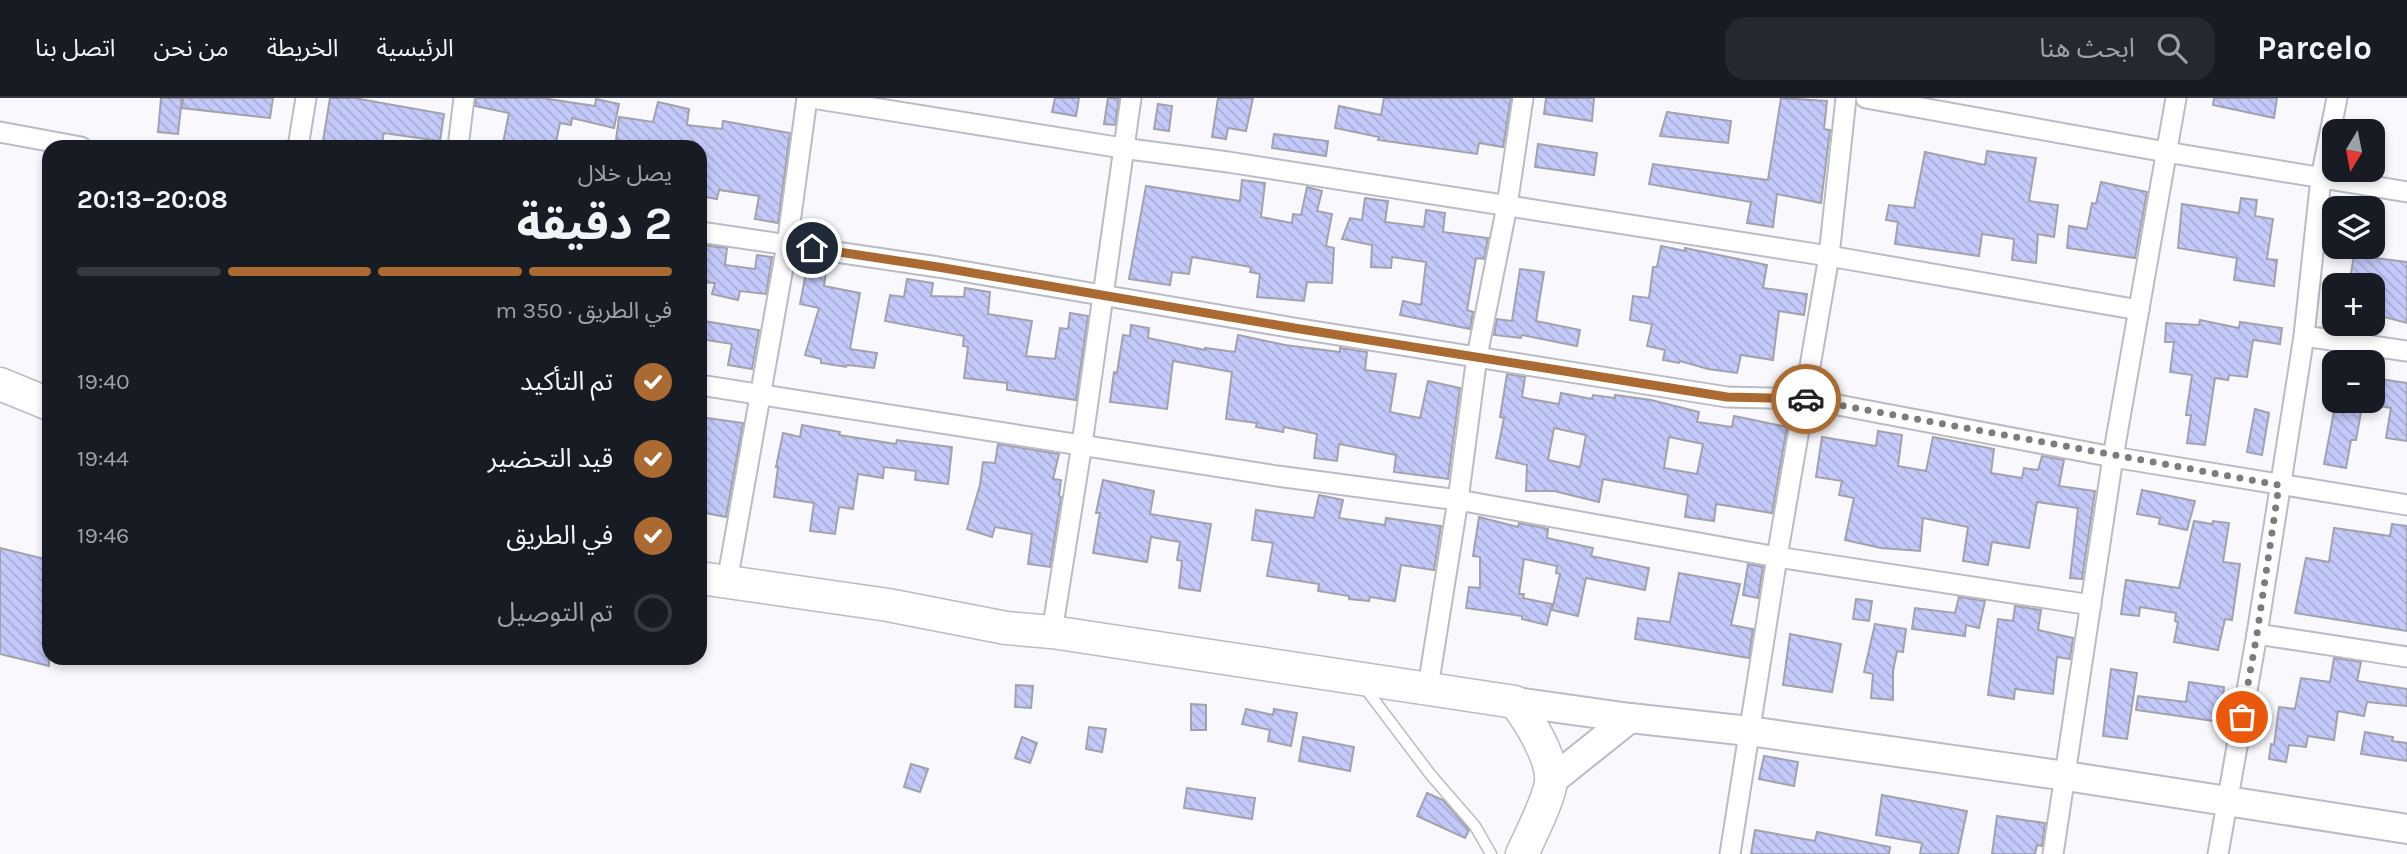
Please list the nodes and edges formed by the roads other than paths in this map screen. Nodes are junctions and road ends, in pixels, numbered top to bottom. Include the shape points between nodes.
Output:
1 (306, 98) edge
2 (464, 98) edge
3 (809, 98) edge
4 (1131, 98) edge
5 (1523, 98) edge
6 (1846, 98) edge
7 (1866, 98) edge
8 (2176, 98) edge
9 (2337, 98) edge
10 (0, 132) edge
11 (43, 140) edge
12 (299, 140) edge
13 (459, 140) edge
14 (1122, 148) junction
15 (2166, 152) junction
16 (2321, 178) junction
17 (2407, 192) edge
18 (1507, 206) junction
19 (707, 233) edge
20 (787, 245) junction
21 (1829, 256) junction
22 (1102, 296) junction
23 (2139, 310) junction
24 (2304, 337) junction
25 (2407, 351) edge
26 (1477, 356) junction
27 (0, 384) edge
28 (707, 386) edge
29 (760, 393) junction
30 (1806, 399) junction
31 (42, 401) edge
32 (1082, 444) junction
33 (2113, 457) junction
34 (2279, 485) junction
35 (1458, 500) junction
36 (2407, 505) edge
37 (1777, 557) junction
38 (713, 580) edge
39 (2091, 605) junction
40 (1052, 632) junction
41 (2257, 634) junction
42 (2407, 657) edge
43 (1356, 677) junction
44 (1428, 687) junction
45 (1516, 702) junction
46 (1630, 718) junction
47 (1749, 731) junction
48 (2066, 776) junction
49 (1551, 781) junction
50 (2227, 799) junction
51 (2407, 829) edge
52 (1491, 854) edge
53 (1522, 854) edge
54 (1730, 854) edge
55 (2053, 854) edge
56 (2218, 854) edge

1 - 12 street
2 - 13 street
3 - 14 street
3 - 20 street
4 - 14 street
5 - 18 street
6 - 21 street
7 - 15 street
8 - 15 street
9 - 16 street
10 - 11 street
14 - 18 street
14 - 22 street
15 - 16 street
15 - 23 street
16 - 17 street
16 - 24 street
18 - 21 street
18 - 26 street
19 - 20 street
20 - 22 street
20 - 29 street
21 - 23 street
21 - 30 street
22 - 26 street
22 - 32 street
23 - 33 street
24 - 25 street
24 - 34 street
26 - 30 street via 1727,397
26 - 35 street
27 - 31 main road
28 - 29 street
29 - 32 street
29 - 38 street
30 - 33 street
30 - 37 street
32 - 35 street
32 - 40 street
33 - 34 street
33 - 39 street
34 - 36 street
34 - 41 street
35 - 37 street
35 - 44 street
37 - 39 street
37 - 47 street
38 - 40 main road
39 - 48 street
40 - 43 main road
41 - 42 street
41 - 50 street
43 - 44 main road
43 - 52 lane via 1475,826
44 - 45 main road
45 - 46 main road
45 - 49 main road via 1543,747
46 - 47 main road
46 - 49 main road
47 - 48 main road
47 - 54 street
48 - 50 main road
48 - 55 street
49 - 53 main road
50 - 51 main road
50 - 56 street

